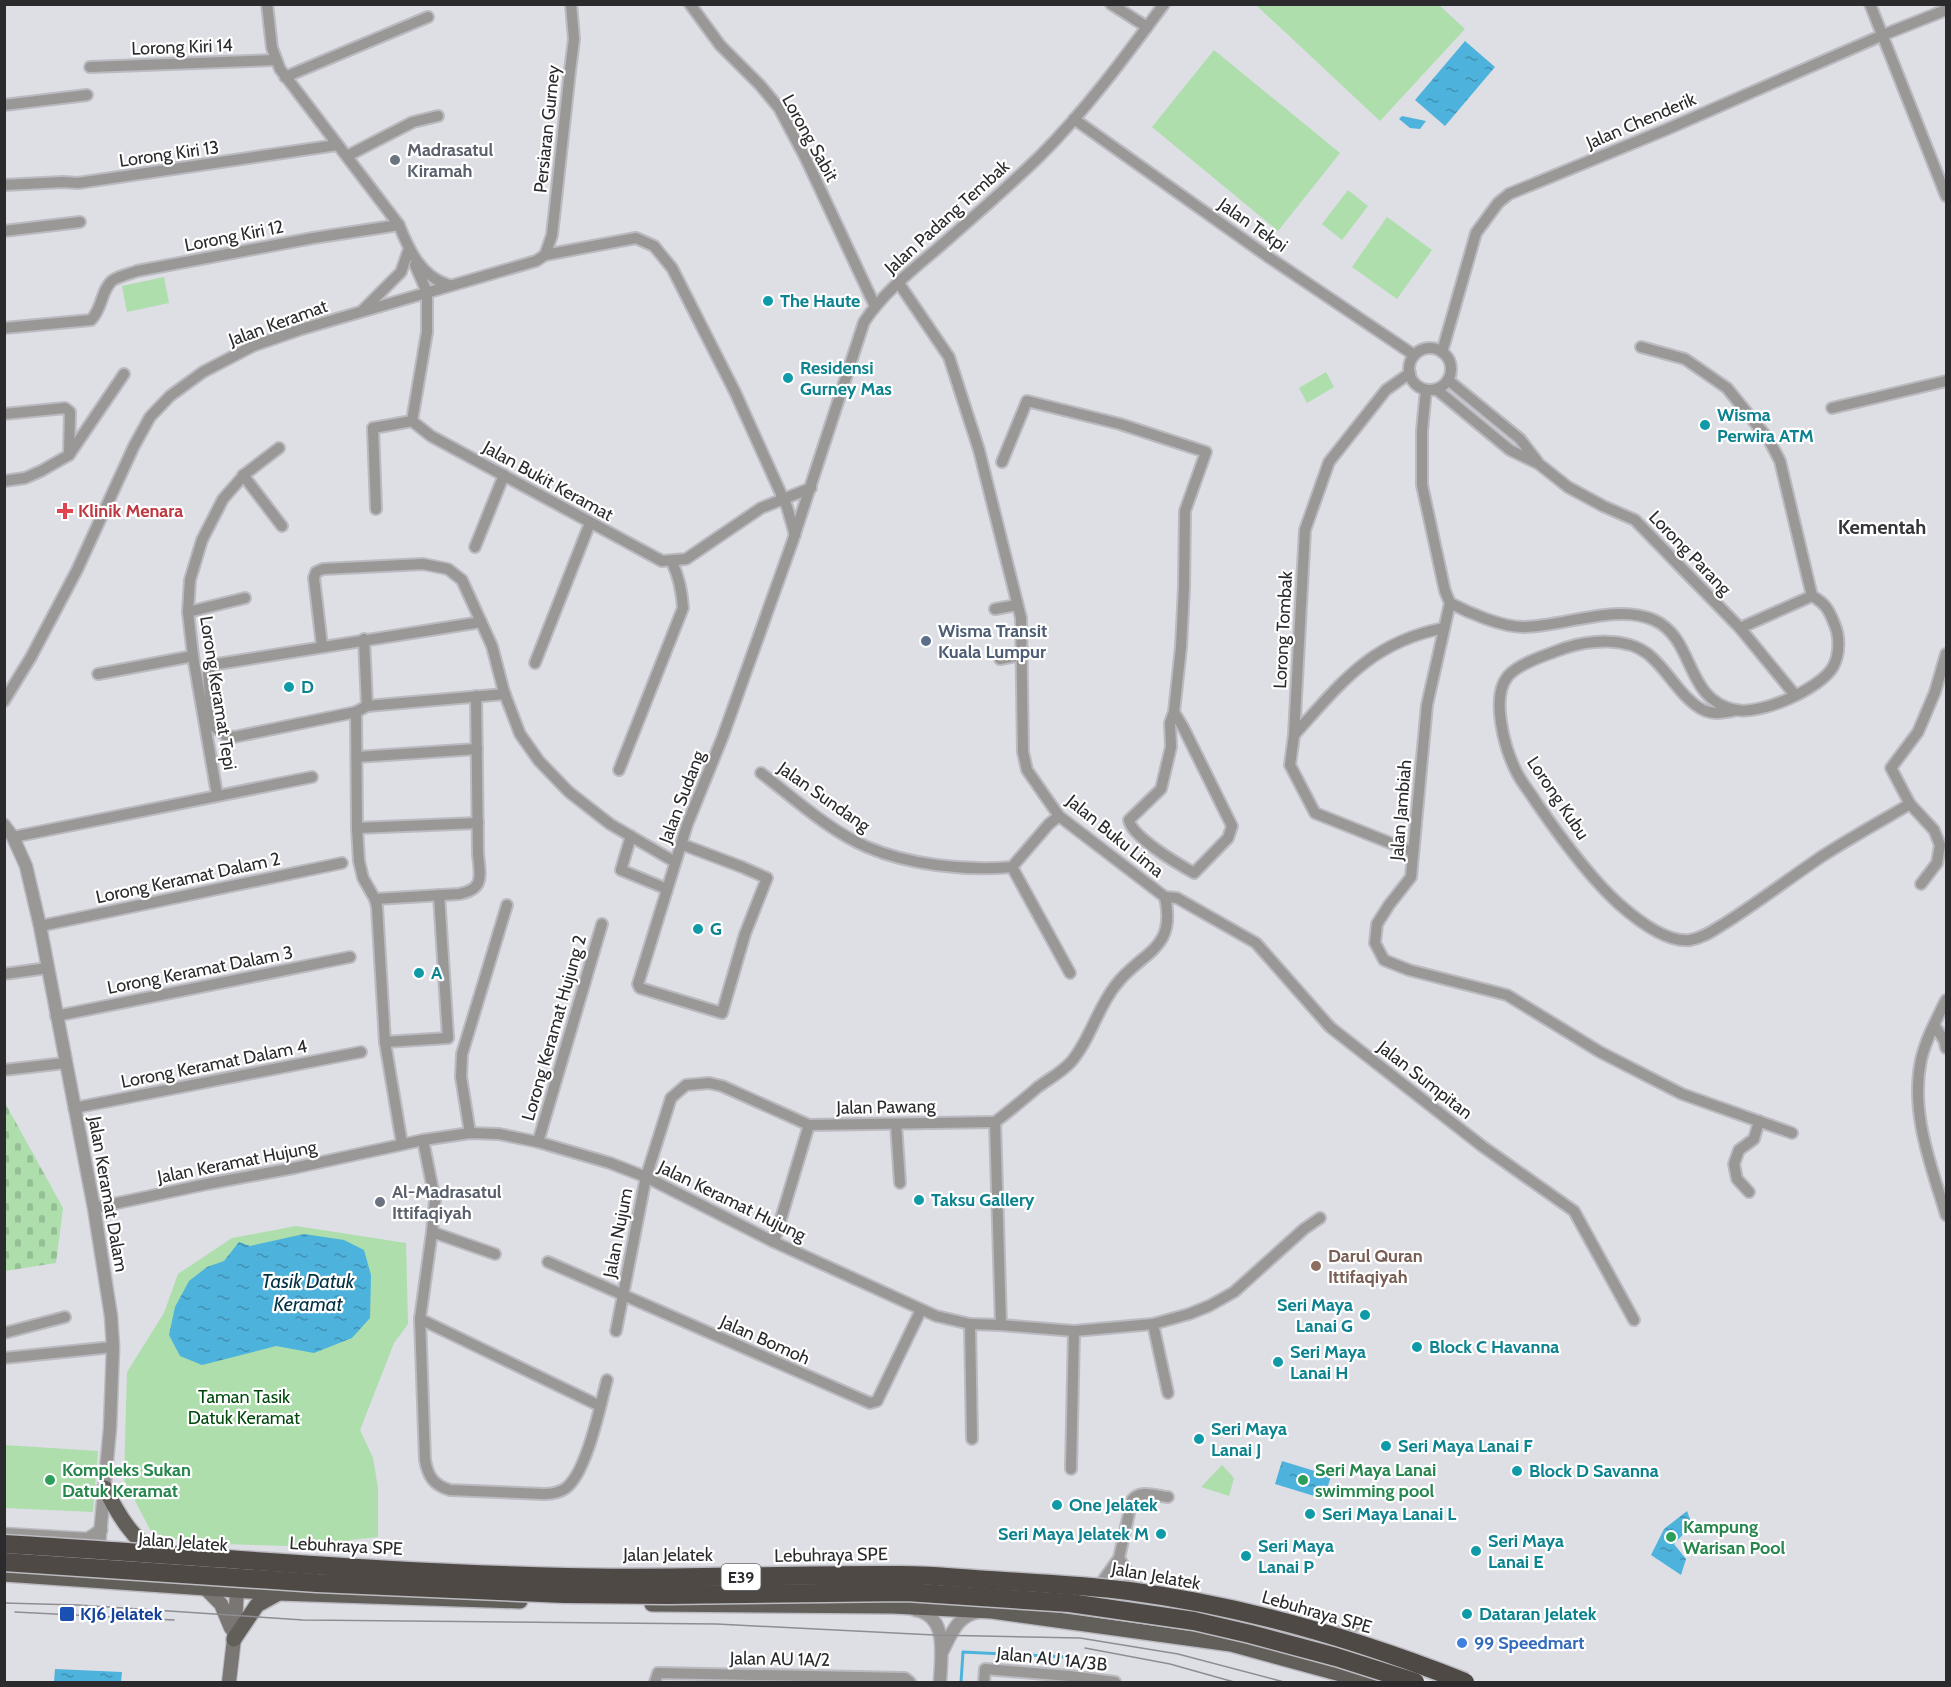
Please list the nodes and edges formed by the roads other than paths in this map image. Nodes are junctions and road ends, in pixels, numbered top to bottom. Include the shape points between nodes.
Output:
1 (267, 4) edge
2 (571, 4) edge
3 (690, 4) edge
4 (1110, 4) edge
5 (1164, 4) edge
6 (1870, 4) edge
7 (1947, 10) edge
8 (428, 17) dead end
9 (1147, 27) junction
10 (1882, 35) junction
11 (275, 60) junction
12 (90, 68) dead end
13 (285, 77) junction
14 (87, 94) dead end
15 (4, 105) edge
16 (438, 116) dead end
17 (1074, 119) junction
18 (337, 145) junction
19 (347, 156) junction
20 (4, 185) edge
21 (1947, 196) edge
22 (80, 222) dead end
23 (399, 225) junction
24 (4, 231) edge
25 (409, 249) junction
26 (545, 255) junction
27 (898, 282) junction
28 (451, 285) junction
29 (427, 292) junction
30 (875, 306) junction
31 (360, 312) junction
32 (4, 328) edge
33 (1641, 347) dead end
34 (1442, 352) junction
35 (1414, 355) junction
36 (1410, 373) junction
37 (124, 374) dead end
38 (1448, 380) junction
39 (1947, 381) edge
40 (1431, 390) junction
41 (1832, 408) dead end
42 (4, 414) edge
43 (412, 421) junction
44 (279, 448) dead end
45 (69, 455) junction
46 (1002, 462) dead end
47 (1539, 464) junction
48 (243, 475) junction
49 (504, 475) junction
50 (4, 481) edge
51 (811, 488) junction
52 (783, 499) junction
53 (375, 509) dead end
54 (590, 523) junction
55 (282, 526) dead end
56 (795, 535) junction
57 (475, 547) dead end
58 (672, 562) junction
59 (1812, 596) junction
60 (245, 598) dead end
61 (1450, 603) junction
62 (1017, 605) junction
63 (995, 609) dead end
64 (188, 612) junction
65 (481, 622) junction
66 (1444, 628) junction
67 (1740, 628) junction
68 (364, 639) junction
69 (322, 646) junction
70 (1947, 654) edge
71 (1022, 655) junction
72 (193, 656) junction
73 (1000, 659) dead end
74 (535, 663) dead end
75 (98, 674) dead end
76 (505, 694) junction
77 (1795, 695) junction
78 (476, 696) junction
79 (4, 701) edge
80 (368, 705) junction
81 (1737, 710) junction
82 (356, 712) junction
83 (1174, 712) junction
84 (1294, 735) junction
85 (477, 749) junction
86 (357, 757) junction
87 (619, 770) dead end
88 (761, 773) dead end
89 (312, 777) dead end
90 (217, 794) junction
91 (1910, 804) junction
92 (1059, 816) junction
93 (477, 823) junction
94 (4, 825) edge
95 (357, 828) junction
96 (631, 836) junction
97 (13, 837) junction
98 (681, 844) junction
99 (1413, 852) junction
100 (675, 861) junction
101 (342, 863) dead end
102 (1012, 867) junction
103 (1921, 884) dead end
104 (667, 889) junction
105 (439, 895) junction
106 (1165, 897) junction
107 (375, 898) junction
108 (507, 905) dead end
109 (602, 924) dead end
110 (40, 926) junction
111 (350, 957) dead end
112 (48, 968) junction
113 (1070, 973) dead end
114 (4, 974) edge
115 (1947, 999) edge
116 (56, 1016) junction
117 (1934, 1025) junction
118 (385, 1042) junction
119 (1947, 1048) edge
120 (361, 1052) dead end
121 (65, 1063) junction
122 (4, 1070) edge
123 (74, 1108) junction
124 (1759, 1121) junction
125 (995, 1122) junction
126 (896, 1124) junction
127 (808, 1125) junction
128 (470, 1133) junction
129 (1792, 1133) dead end
130 (423, 1140) junction
131 (538, 1142) junction
132 (402, 1144) junction
133 (646, 1177) junction
134 (900, 1183) dead end
135 (1749, 1192) dead end
136 (94, 1209) junction
137 (1947, 1215) edge
138 (1320, 1218) dead end
139 (432, 1232) junction
140 (774, 1242) junction
141 (495, 1254) dead end
142 (548, 1262) dead end
143 (623, 1295) junction
144 (921, 1310) junction
145 (64, 1317) dead end
146 (420, 1319) junction
147 (1634, 1320) dead end
148 (969, 1324) junction
149 (1153, 1324) junction
150 (1001, 1325) junction
151 (616, 1331) dead end
152 (1074, 1331) junction
153 (4, 1333) edge
154 (113, 1347) junction
155 (4, 1358) edge
156 (607, 1380) dead end
157 (1168, 1393) dead end
158 (600, 1406) junction
159 (972, 1439) dead end
160 (1071, 1469) dead end
161 (105, 1488) junction
162 (1168, 1497) dead end
163 (101, 1530) junction
164 (4, 1534) edge
165 (4, 1546) edge
166 (1120, 1554) junction
167 (98, 1555) junction
168 (4, 1562) edge
169 (168, 1562) junction
170 (216, 1564) junction
171 (4, 1574) edge
172 (918, 1574) junction
173 (96, 1580) junction
174 (1100, 1586) junction
175 (206, 1589) junction
176 (237, 1591) junction
177 (1139, 1591) junction
178 (279, 1593) junction
179 (893, 1606) junction
180 (940, 1607) junction
181 (992, 1611) junction
182 (1325, 1636) junction
183 (234, 1639) junction
184 (1362, 1646) junction
185 (942, 1652) junction
186 (1069, 1679) edge
187 (229, 1683) edge
188 (655, 1683) edge
189 (910, 1683) edge
190 (940, 1683) edge
191 (984, 1683) edge
192 (1115, 1683) edge
193 (1370, 1683) edge
194 (1415, 1683) edge
195 (1463, 1683) edge

1 - 11 street
2 - 26 street, Persiaran Gurney via 570,71 554,217
3 - 30 street, Lorong Sabit via 720,45 779,108
4 - 9 street
5 - 9 street, Jalan Padang Tembak
6 - 10 street
7 - 10 street, Jalan Chenderik
8 - 13 street
9 - 17 street, Jalan Padang Tembak
10 - 21 street
10 - 34 street, Jalan Chenderik via 1509,194 1476,233
11 - 12 street, Lorong Kiri 14
11 - 13 street
13 - 18 street
14 - 15 street
16 - 19 street via 413,122
17 - 27 street, Jalan Padang Tembak via 1040,156
17 - 35 street, Jalan Tekpi
18 - 19 street
18 - 20 street, Lorong Kiri 13 via 78,183
19 - 23 street
22 - 24 street
23 - 25 street
23 - 32 street, Lorong Kiri 12 via 137,271 112,281 91,320
25 - 28 street via 432,279
25 - 29 street
25 - 31 street, Jalan Keramat via 401,272
26 - 28 street, Jalan Keramat
26 - 52 street via 636,238 654,246 672,268 735,392
27 - 30 street, Jalan Padang Tembak
27 - 62 street, Jalan Buku Lima via 949,357 979,450
28 - 29 street, Jalan Keramat
29 - 31 street, Jalan Keramat
29 - 43 street via 427,332
30 - 51 street, Jalan Padang Tembak via 864,322
31 - 79 street, Jalan Keramat via 253,346 203,372 170,396 150,417 72,580
33 - 59 street via 1685,359 1727,388 1769,440 1780,461
34 - 35 street via 1425,349
34 - 38 street via 1450,362
35 - 36 street
36 - 40 street via 1415,384
36 - 84 street, Lorong Tombak via 1386,390 1329,462 1305,530
37 - 45 street
38 - 40 street
38 - 47 street, Lorong Parang via 1520,440
39 - 41 street
40 - 47 street, Lorong Parang via 1510,450
40 - 61 street via 1422,431 1422,485
42 - 45 street via 65,408 70,412
43 - 49 street, Jalan Bukit Keramat via 431,436
43 - 53 street via 373,428
44 - 48 street, Lorong Keramat Tepi
45 - 50 street via 25,478
46 - 83 street via 1027,401 1120,424 1206,452 1185,511 1181,647
47 - 67 street, Lorong Parang via 1568,488 1635,520
48 - 55 street
48 - 64 street, Lorong Keramat Tepi via 223,499 202,540 190,580
49 - 54 street, Jalan Bukit Keramat
49 - 57 street
51 - 52 street
51 - 56 street, Jalan Sudang
52 - 56 street
52 - 58 street via 761,508 686,559
54 - 58 street, Jalan Bukit Keramat via 662,561
54 - 74 street
56 - 98 street, Jalan Sudang
58 - 87 street via 683,608
59 - 67 street
59 - 77 street, Lorong Kubu via 1830,612 1837,630 1838,652 1832,668 1810,688
60 - 64 street
61 - 66 street, Jalan Jambiah
61 - 81 street via 1521,627 1615,615 1653,620 1680,643 1693,676 1706,695
62 - 63 street
62 - 71 street, Jalan Buku Lima
64 - 72 street, Lorong Keramat Tepi
65 - 68 street
65 - 69 street via 462,580 448,569 423,564 323,569 314,578
65 - 76 street
66 - 84 street via 1388,645 1351,673
66 - 99 street, Jalan Jambiah via 1427,705
67 - 77 street, Lorong Parang
68 - 69 street
68 - 80 street
69 - 82 street via 211,665 208,674 213,726 234,736
70 - 91 street via 1918,732 1891,768
71 - 73 street
71 - 92 street, Jalan Buku Lima via 1023,752 1027,770
72 - 75 street
72 - 90 street, Lorong Keramat Tepi
76 - 78 street
76 - 96 street via 520,734 539,761 569,792
77 - 81 street, Lorong Kubu via 1780,703
78 - 80 street
78 - 85 street
80 - 82 street
81 - 91 street, Lorong Kubu via 1705,711 1684,696 1646,652 1603,641 1565,648 1517,668 1502,687 1500,705 1502,728 1517,773 1554,828 1619,904 1662,934 1687,940 1700,938 1825,854
82 - 86 street
83 - 83 street via 1161,789 1129,820 1130,826 1150,844 1194,873 1228,838 1232,826
84 - 99 street, Lorong Tombak via 1290,765 1315,813
85 - 86 street
85 - 93 street
86 - 95 street
88 - 102 street, Jalan Sundang via 823,821 867,847 926,864
89 - 90 street
90 - 97 street
91 - 103 street via 1934,830 1940,845 1937,863
92 - 102 street
92 - 106 street, Jalan Buku Lima
93 - 95 street
93 - 105 street via 477,886 471,892
94 - 97 street, Jalan Keramat Dalam
95 - 107 street via 363,878
96 - 100 street
96 - 104 street via 621,870
97 - 110 street, Jalan Keramat Dalam via 26,866
98 - 100 street, Jalan Sudang
98 - 104 street, Jalan Sudang via 767,878 721,1013 639,987
99 - 124 street, Jalan Jambiah via 1411,877 1377,924 1375,943 1384,960 1507,995 1600,1052 1682,1094
100 - 104 street, Jalan Sudang
101 - 110 street, Lorong Keramat Dalam 2
102 - 113 street
105 - 107 street
105 - 118 street via 448,1038
106 - 125 street, Jalan Buku Lima via 1165,934 1157,948 1105,998 1071,1062
106 - 147 street, Jalan Sumpitan via 1177,898 1256,943 1330,1027 1482,1146 1574,1211
107 - 118 street
108 - 128 street via 462,1054 461,1077
109 - 131 street, Lorong Keramat Hujung 2
110 - 112 street, Jalan Keramat Dalam
111 - 116 street, Lorong Keramat Dalam 3
112 - 114 street
112 - 116 street, Jalan Keramat Dalam
115 - 117 street
116 - 121 street, Jalan Keramat Dalam
117 - 119 street
117 - 137 street via 1922,1059 1918,1099 1925,1148
118 - 132 street
120 - 123 street, Lorong Keramat Dalam 4
121 - 122 street
121 - 123 street, Jalan Keramat Dalam
123 - 136 street, Jalan Keramat Dalam
124 - 129 street, Jalan Jambiah
124 - 135 street via 1754,1139 1739,1150 1734,1164 1737,1179
125 - 126 street, Jalan Pawang
125 - 150 street
126 - 127 street, Jalan Pawang
126 - 134 street
127 - 133 street, Jalan Pawang via 722,1086 686,1085 671,1098
127 - 140 street
128 - 130 street, Jalan Keramat Hujung
128 - 131 street, Jalan Keramat Hujung
130 - 132 street, Jalan Keramat Hujung
130 - 139 street via 434,1190
131 - 133 street, Jalan Keramat Hujung
132 - 136 street, Jalan Keramat Hujung
133 - 140 street, Jalan Keramat Hujung
133 - 143 street, Jalan Nujum
136 - 154 street, Jalan Keramat Dalam
138 - 149 street, Jalan Keramat Hujung via 1234,1292 1189,1314
139 - 141 street
139 - 146 street
140 - 144 street, Jalan Keramat Hujung
142 - 143 street, Jalan Bomoh
143 - 144 street, Jalan Bomoh via 870,1403 877,1401
143 - 151 street, Jalan Nujum
144 - 148 street, Jalan Keramat Hujung
145 - 153 street
146 - 158 street
146 - 158 street via 427,1470 439,1487 544,1494 565,1489 580,1469
148 - 150 street, Jalan Keramat Hujung
148 - 159 street
149 - 152 street, Jalan Keramat Hujung
149 - 157 street
150 - 152 street, Jalan Keramat Hujung
152 - 160 street
154 - 155 street
154 - 161 street, Jalan Keramat Dalam
156 - 158 street
161 - 163 street, Jalan Keramat Dalam
161 - 169 main road via 129,1530
162 - 166 street via 1135,1495
163 - 164 street via 88,1539
163 - 167 street, Jalan Keramat Dalam
165 - 167 main road, Jalan Jelatek
165 - 195 highway, Lebuhraya SPE / E39, bridge via 492,1575 668,1579 904,1575 1090,1587 1131,1591 1264,1618 1339,1638
166 - 174 street
166 - 177 street
167 - 169 main road, Jalan Jelatek
167 - 173 street, Jalan Keramat Dalam
168 - 194 highway, Lebuhraya SPE / E39, bridge via 317,1583 564,1594 906,1592 1070,1603 1194,1621 1336,1657
169 - 170 main road, Jalan Jelatek
170 - 172 main road, Jalan Jelatek via 645,1575
170 - 176 main road via 236,1579
171 - 173 main road
172 - 174 main road, Jalan Jelatek
172 - 180 main road via 926,1595
173 - 175 main road
174 - 177 main road, Jalan Jelatek
175 - 176 main road
175 - 183 main road via 221,1604
176 - 178 main road
176 - 183 main road
177 - 182 main road, Jalan Jelatek
178 - 179 main road via 593,1603
178 - 183 main road via 257,1605
179 - 180 main road
179 - 185 street via 921,1611 936,1622
180 - 181 main road
181 - 185 street via 965,1616
181 - 193 main road via 1230,1644
182 - 184 main road, Jalan Jelatek
182 - 184 street via 1360,1622
183 - 187 main road
184 - 195 main road, Jalan Jelatek
185 - 190 street
186 - 191 street, Jalan AU 1A/3B via 985,1669
186 - 192 street, Jalan AU 1A/3B
188 - 189 street, Jalan AU 1A/2 via 658,1673 904,1678

